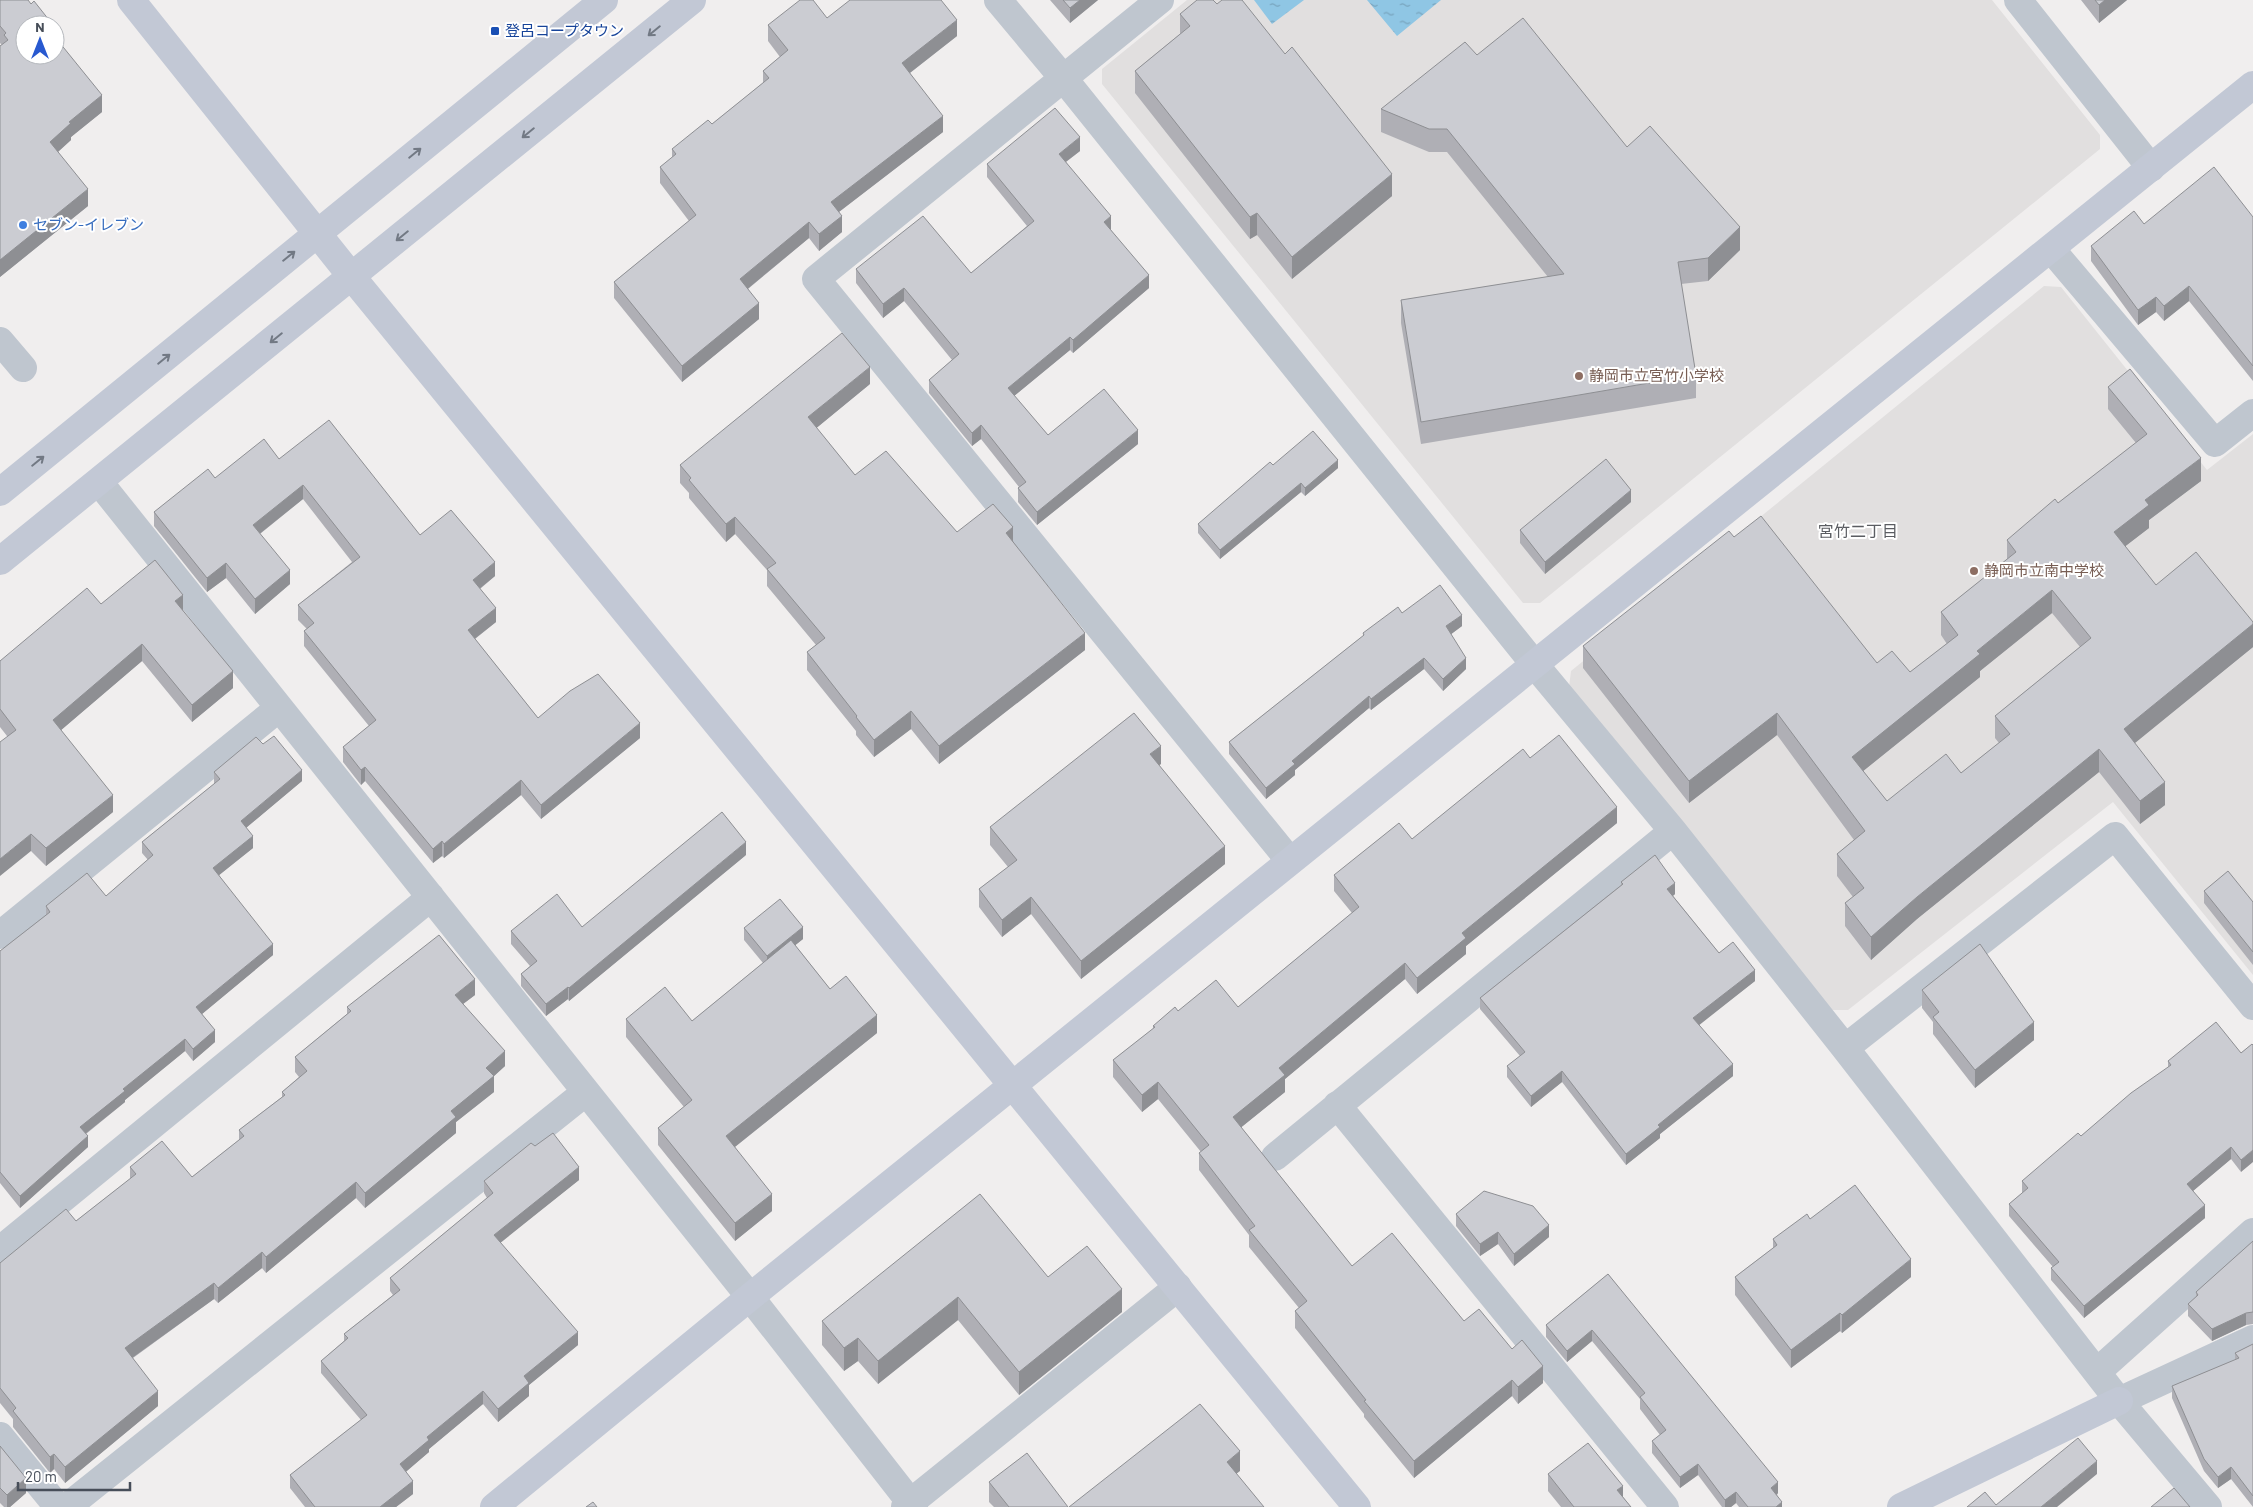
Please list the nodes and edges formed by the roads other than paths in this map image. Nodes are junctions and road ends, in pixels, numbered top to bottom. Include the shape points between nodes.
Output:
1 (131, 0) edge
2 (604, 0) edge
3 (692, 0) edge
4 (998, 0) edge
5 (1160, 0) edge
6 (2018, 0) edge
7 (1064, 79) junction
8 (2253, 85) edge
9 (2151, 168) junction
10 (318, 232) junction
11 (2051, 249) junction
12 (352, 277) junction
13 (0, 340) edge
14 (22, 368) dead end
15 (2253, 413) edge
16 (99, 482) junction
17 (0, 492) edge
18 (0, 561) edge
19 (1535, 665) junction
20 (279, 708) junction
21 (1673, 832) junction
22 (1290, 861) junction
23 (431, 898) junction
24 (0, 935) edge
25 (2253, 1006) edge
26 (1845, 1048) junction
27 (1014, 1085) junction
28 (586, 1092) junction
29 (1337, 1106) junction
30 (1275, 1156) dead end
31 (2253, 1232) edge
32 (0, 1250) edge
33 (1178, 1287) junction
34 (750, 1297) junction
35 (2253, 1339) edge
36 (2098, 1371) junction
37 (2120, 1401) junction
38 (0, 1436) edge
39 (910, 1506) edge
40 (58, 1507) edge
41 (67, 1507) edge
42 (494, 1507) edge
43 (1358, 1507) edge
44 (1665, 1507) edge
45 (1901, 1507) edge
46 (2208, 1507) edge

1 - 10 street
10 -> 2 street
3 -> 12 street
4 - 7 street
5 - 7 street
6 - 9 street
7 - 19 street
7 - 22 street via 816,279
8 - 9 street
9 - 11 street
10 - 12 street
17 -> 10 street
11 - 15 street via 2215,443
11 - 19 street
12 -> 16 street
12 - 27 street
13 - 14 street
16 - 18 street
16 - 20 street
19 - 21 street
19 - 22 street
20 - 23 street
20 - 24 street
21 - 26 street
21 - 29 street
22 - 27 street
23 - 28 street
23 - 32 street
25 - 26 street via 2115,836
26 - 36 street
27 - 33 street
27 - 34 street
28 - 34 street
28 - 41 street
29 - 30 street
29 - 44 street
31 - 36 street
33 - 39 street
33 - 43 street
34 - 39 street
34 - 42 street
35 - 37 street
36 - 37 street
37 - 45 street
37 - 46 street
38 - 40 street

